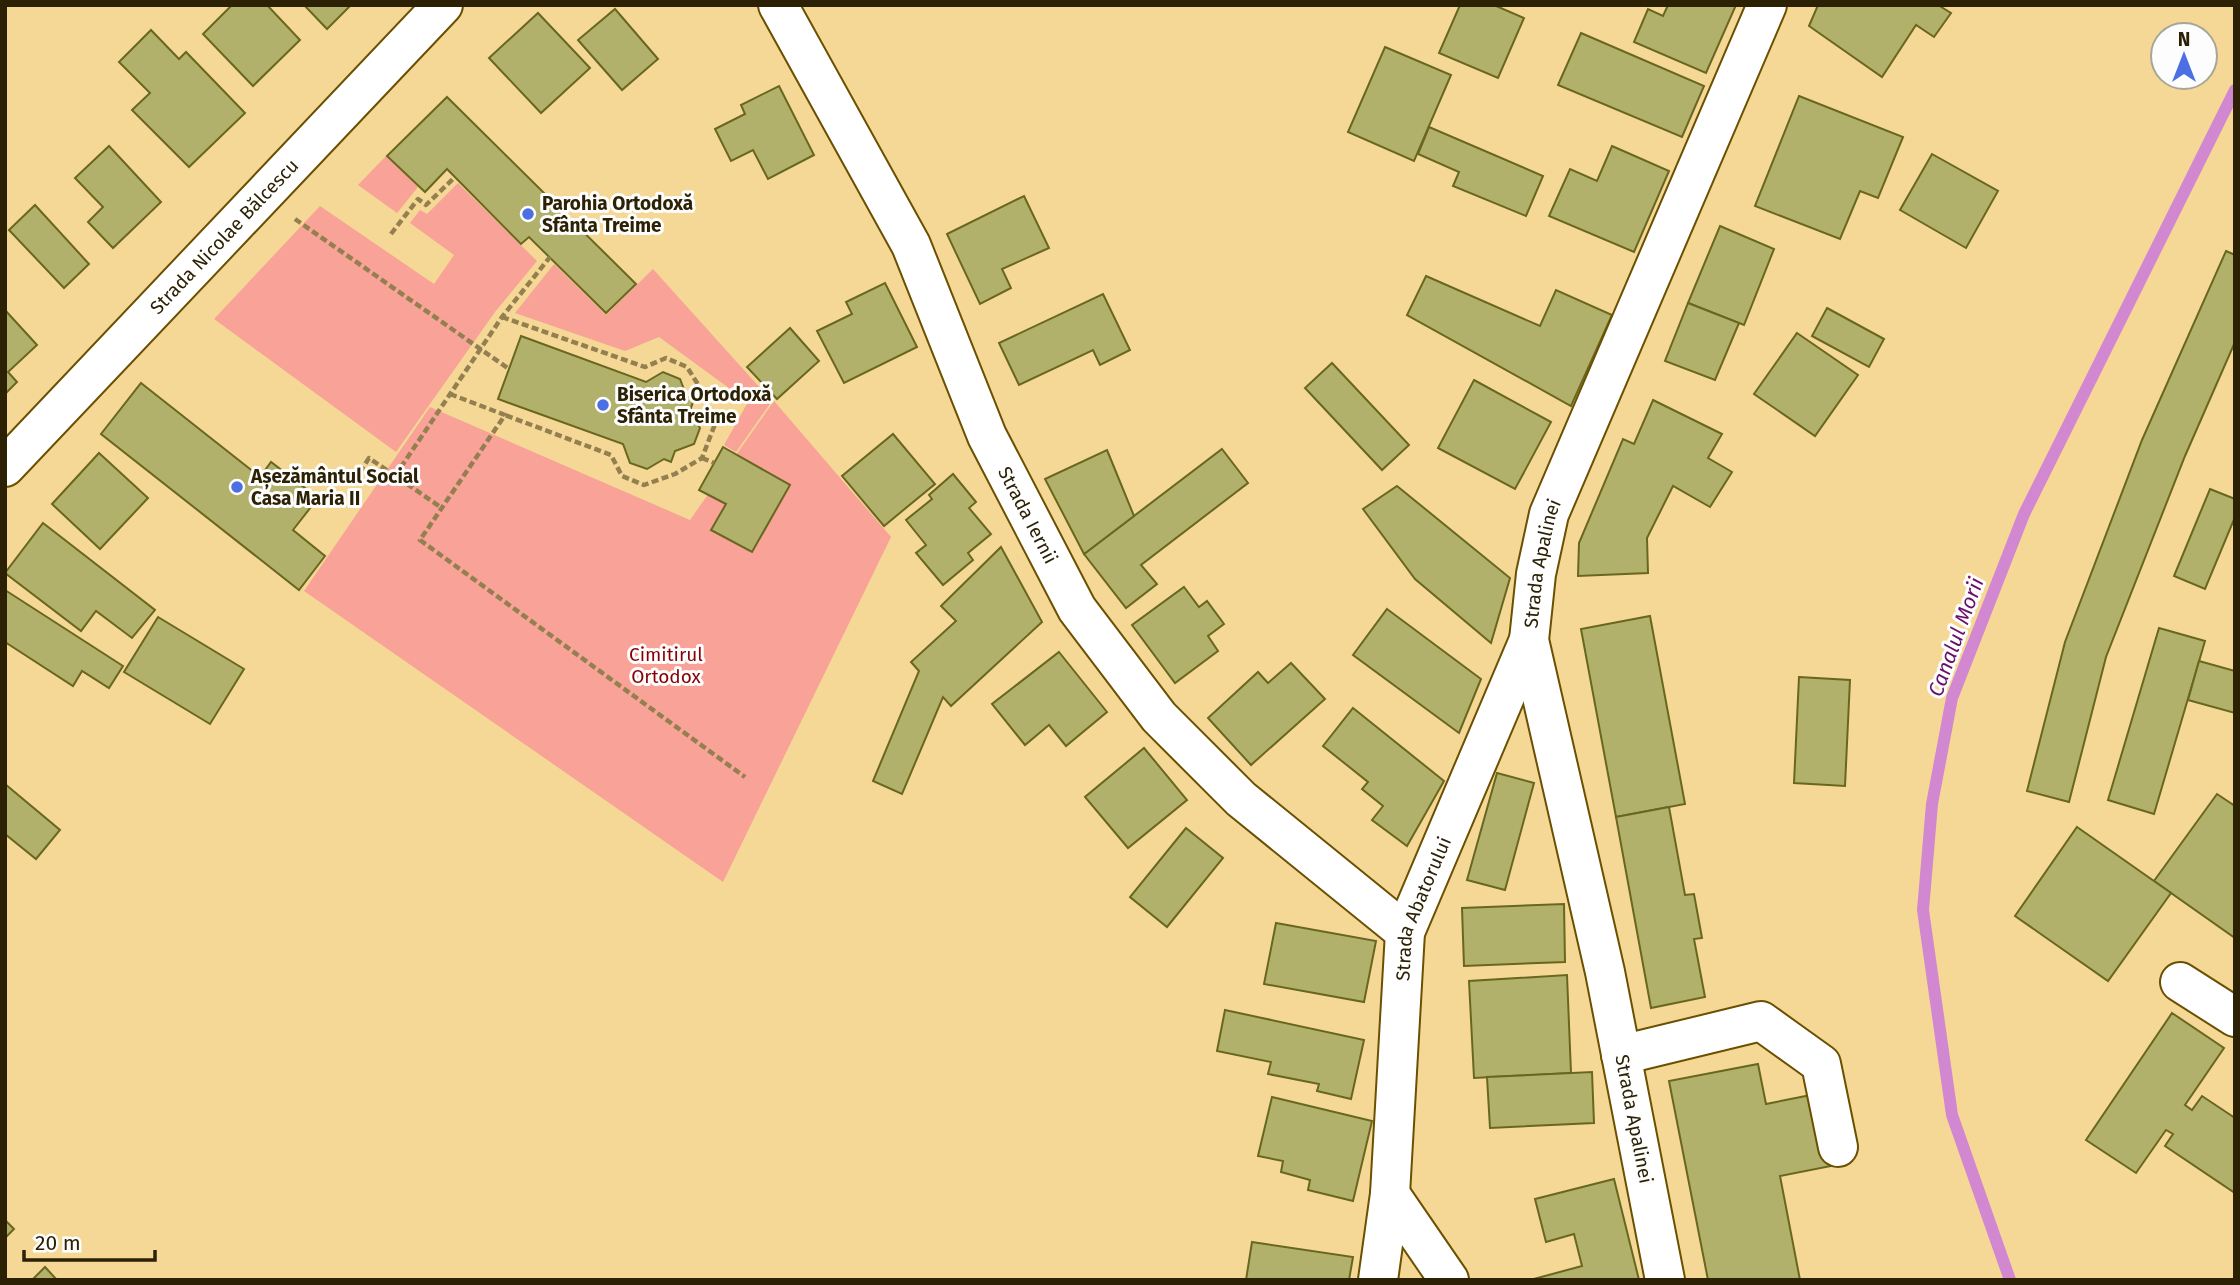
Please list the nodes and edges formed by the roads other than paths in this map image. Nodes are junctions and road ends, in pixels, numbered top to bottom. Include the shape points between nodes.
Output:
1 (443, 5) edge
2 (778, 5) edge
3 (1767, 5) edge
4 (5, 467) edge
5 (1529, 640) junction
6 (1405, 932) junction
7 (2180, 982) dead end
8 (2235, 1017) edge
9 (1621, 1055) junction
10 (1838, 1147) dead end
11 (1390, 1194) junction
12 (1378, 1280) edge
13 (1449, 1280) edge
14 (1665, 1280) edge

1 - 4 street, Strada Nicolae Bălcescu
2 - 6 street, Strada Iernii via 911,245 987,436 1077,608 1159,716 1241,799
3 - 5 street, Strada Apalinei via 1549,514
5 - 6 street, Strada Abatorului
5 - 9 street, Strada Apalinei
6 - 11 street, Strada Abatorului
7 - 8 street
9 - 10 street via 1761,1021 1821,1064
9 - 14 street, Strada Apalinei
11 - 12 street, Strada Abatorului
11 - 13 street

